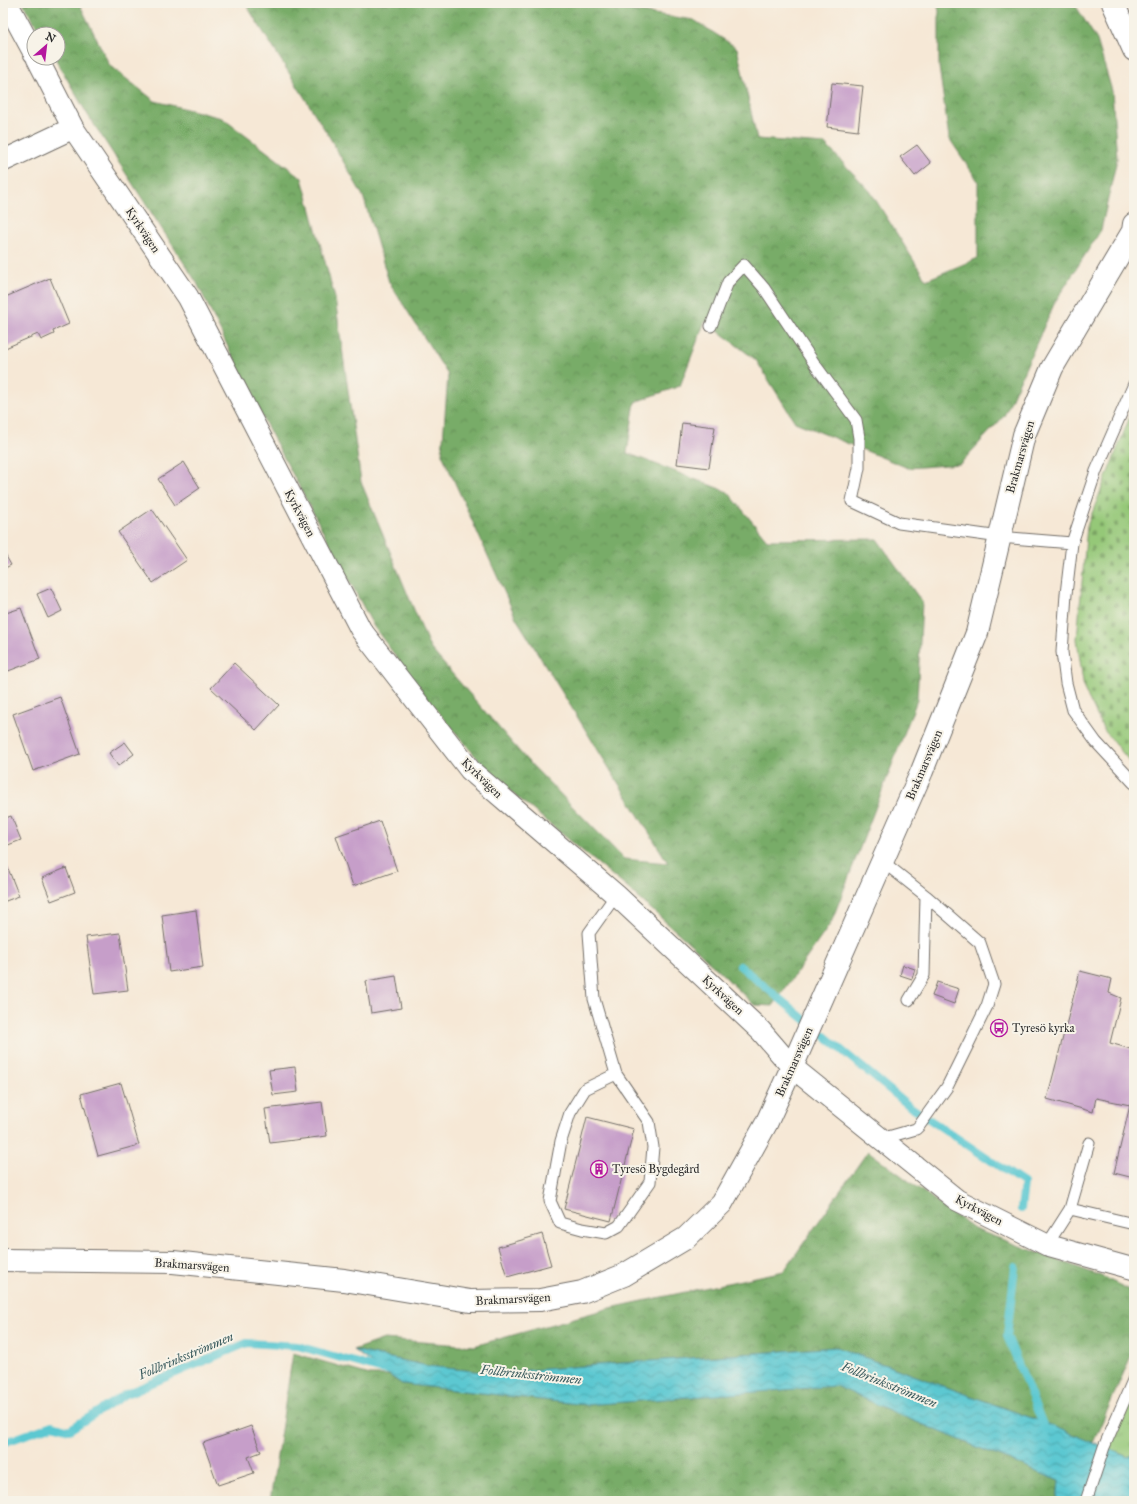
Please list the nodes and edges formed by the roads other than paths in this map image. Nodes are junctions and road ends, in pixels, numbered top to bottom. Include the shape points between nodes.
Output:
1 (7, 3) edge
2 (1113, 3) edge
3 (26, 38) edge
4 (1134, 50) edge
5 (41, 66) edge
6 (73, 128) junction
7 (3, 161) edge
8 (1134, 224) edge
9 (712, 326) dead end
10 (1134, 384) edge
11 (1000, 537) junction
12 (1072, 543) junction
13 (1134, 783) edge
14 (882, 861) junction
15 (616, 895) junction
16 (926, 896) junction
17 (909, 1000) dead end
18 (792, 1067) junction
19 (616, 1074) junction
20 (881, 1139) junction
21 (1089, 1143) dead end
22 (1070, 1209) junction
23 (1134, 1224) edge
24 (1047, 1245) junction
25 (3, 1260) edge
26 (1134, 1269) edge
27 (1134, 1378) edge
28 (1086, 1501) edge

1 - 3 street
2 - 4 street
5 - 6 street, Kyrkvägen
6 - 7 street
6 - 15 street, Kyrkvägen via 188,297 361,630 470,770
8 - 11 street, Brakmarsvägen via 1133,231 1052,368 1024,435
9 - 11 lane via 728,282 744,265 764,288 856,420 859,468 852,501 899,522
10 - 12 lane via 1096,471
11 - 12 lane
11 - 14 street, Brakmarsvägen via 977,633 922,771
12 - 13 lane via 1062,652 1069,697 1073,710 1096,742
14 - 16 lane
14 - 18 street, Brakmarsvägen
15 - 18 street, Kyrkvägen via 761,1031
15 - 19 lane via 589,933 594,999
16 - 17 lane via 924,975
16 - 20 lane via 980,943 994,984 987,1006 947,1087 919,1126
18 - 20 street, Kyrkvägen
18 - 25 street, Brakmarsvägen via 766,1124 722,1203 686,1238 624,1275 582,1292 540,1300 470,1301 344,1280 173,1262
19 - 19 lane via 585,1089 570,1113 561,1141 550,1201 560,1223 606,1233 619,1226 650,1182 653,1147 649,1122
20 - 24 street, Kyrkvägen via 957,1200
21 - 22 lane
22 - 23 lane
22 - 24 lane
24 - 26 street, Kyrkvägen
27 - 28 lane via 1104,1447

